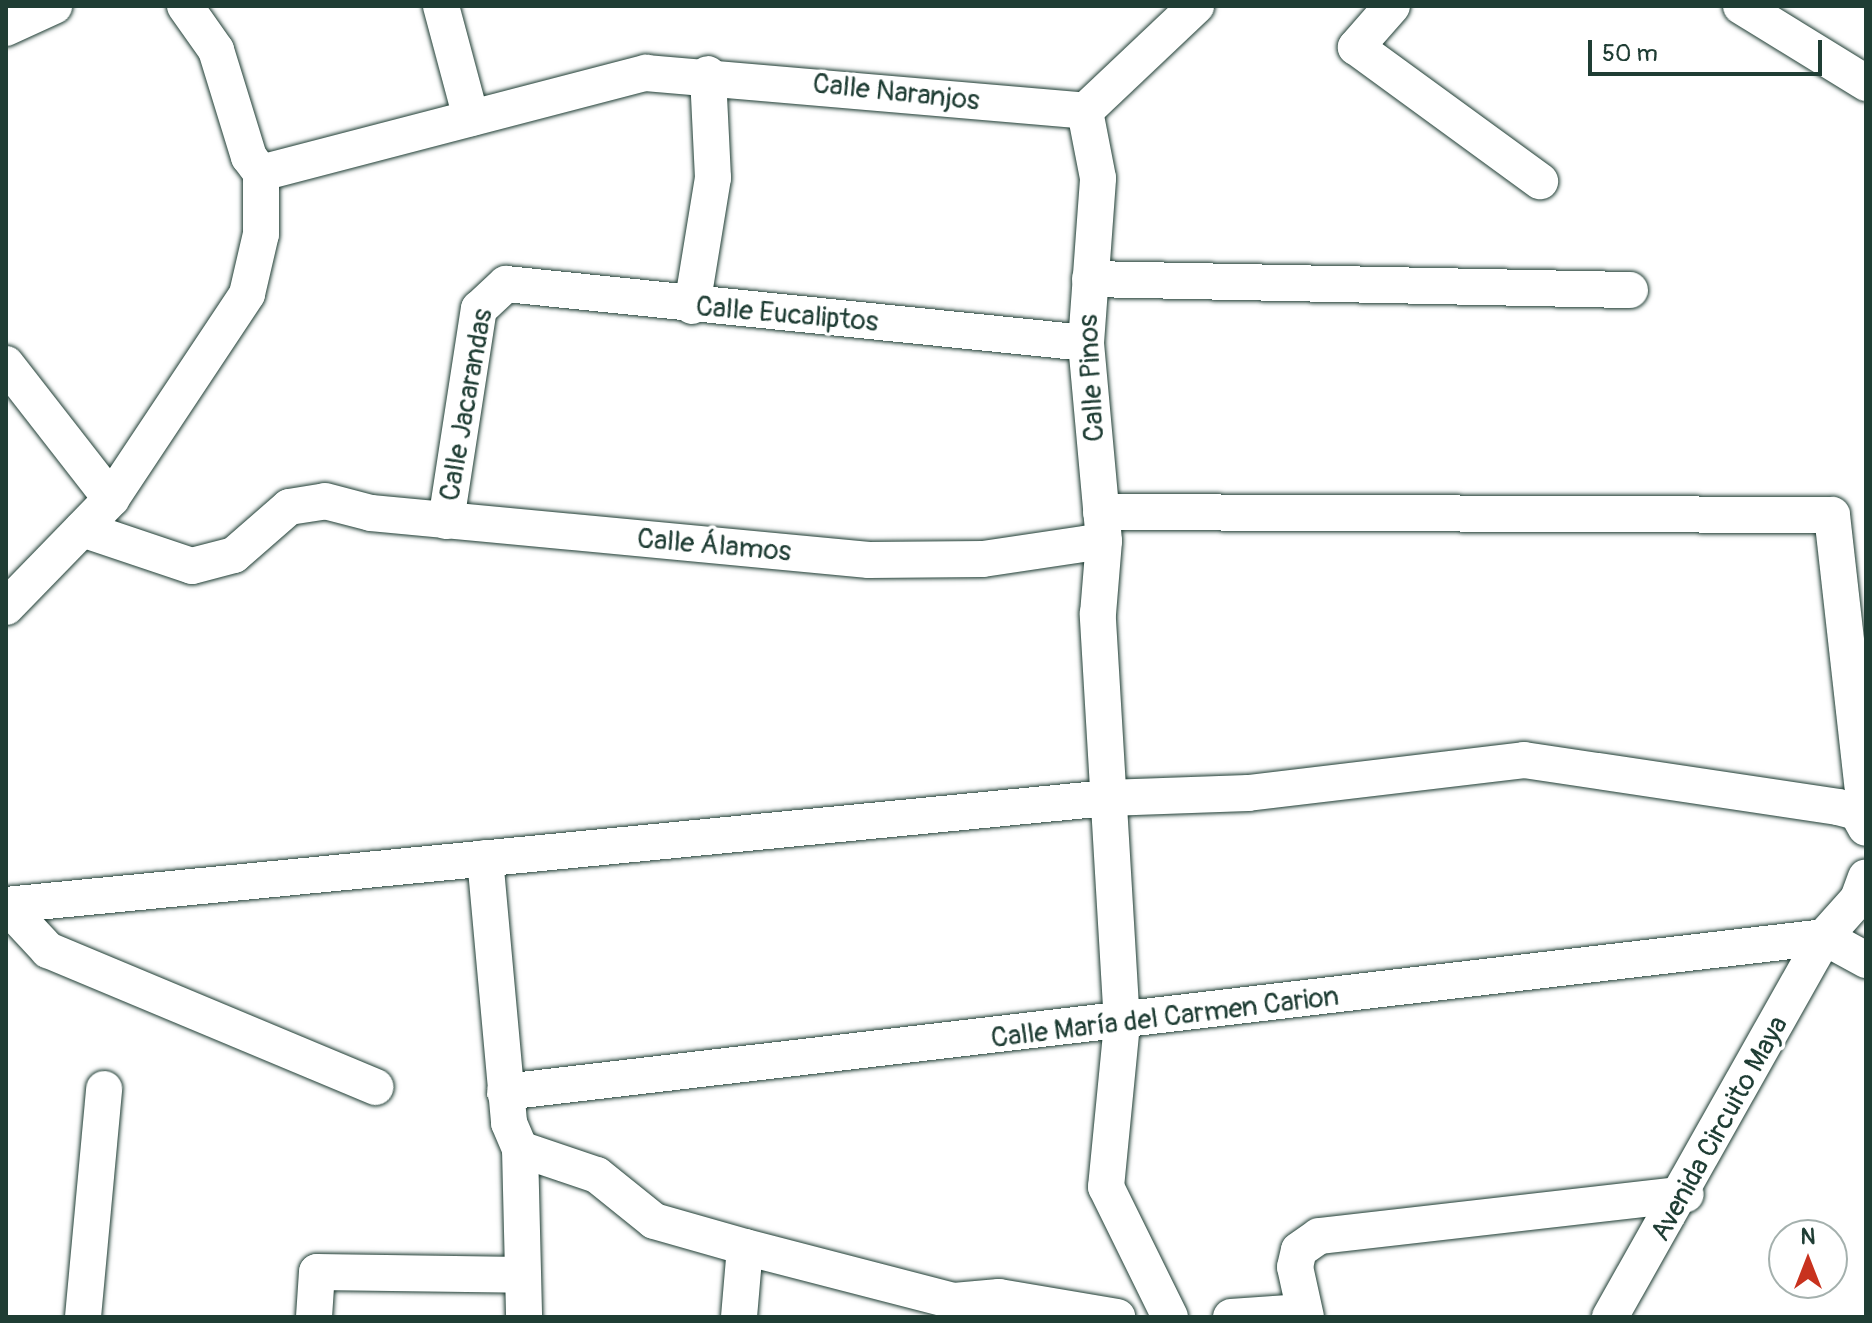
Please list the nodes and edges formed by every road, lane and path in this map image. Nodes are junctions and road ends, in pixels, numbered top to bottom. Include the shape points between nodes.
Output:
1 (54, 6) edge
2 (185, 6) edge
3 (441, 6) edge
4 (1196, 6) edge
5 (1392, 6) edge
6 (1741, 6) edge
7 (6, 28) edge
8 (708, 74) junction
9 (1866, 83) edge
10 (1085, 111) junction
11 (471, 118) junction
12 (261, 173) junction
13 (1540, 181) dead end
14 (1090, 279) junction
15 (1630, 290) dead end
16 (490, 291) joint
17 (692, 306) junction
18 (1086, 343) junction
19 (6, 364) edge
20 (111, 499) junction
21 (446, 521) junction
22 (1102, 527) junction
23 (82, 529) junction
24 (6, 607) edge
25 (1107, 798) junction
26 (1866, 820) edge
27 (1866, 828) edge
28 (485, 858) junction
29 (1866, 877) edge
30 (6, 905) edge
31 (1824, 937) junction
32 (1866, 960) edge
33 (1122, 1024) junction
34 (375, 1087) dead end
35 (104, 1089) dead end
36 (505, 1092) junction
37 (520, 1149) junction
38 (1686, 1194) junction
39 (745, 1247) junction
40 (523, 1275) junction
41 (1304, 1315) edge
42 (83, 1317) edge
43 (314, 1317) edge
44 (524, 1317) edge
45 (739, 1317) edge
46 (1117, 1317) edge
47 (1170, 1317) edge
48 (1231, 1317) edge
49 (1610, 1317) edge

1 - 7 street
2 - 12 street via 216,50 249,157
3 - 11 street
4 - 10 street
5 - 13 street via 1356,47
6 - 9 street
8 - 10 street, Calle Naranjos
8 - 11 street, Calle Naranjos via 598,81
8 - 17 street via 713,178
10 - 14 street, Calle Pinos via 1098,178
11 - 12 street, Calle Naranjos
12 - 20 street via 261,234 247,294
14 - 15 street
14 - 18 street, Calle Pinos
16 - 17 street, Calle Eucaliptos via 506,284
16 - 21 street, Calle Jacarandas via 479,309
17 - 18 street, Calle Eucaliptos
18 - 22 street, Calle Pinos
19 - 20 street
20 - 23 street
21 - 22 street, Calle Álamos via 869,560 983,559
21 - 23 street, Calle Álamos via 325,501 289,507 234,555 192,566
22 - 25 street, Calle Pinos via 1098,614
22 - 26 street, Calle Álamos via 1832,515
23 - 24 street
25 - 27 street via 1248,793 1524,760 1838,807 1857,812
25 - 28 street
25 - 33 street, Calle Pinos
28 - 30 street
28 - 36 street
29 - 31 street, Avenida Circuito Maya via 1858,899
30 - 34 street via 48,950
31 - 32 street
31 - 33 street, Calle María del Carmen Carion
31 - 38 street, Avenida Circuito Maya
33 - 36 street, Calle María del Carmen Carion
33 - 47 street, Calle Pinos via 1106,1187
35 - 42 street
36 - 37 street
37 - 39 street via 597,1175 654,1221
37 - 40 street
38 - 41 street via 1319,1236 1299,1250 1295,1267
38 - 49 street, Avenida Circuito Maya
39 - 45 street
39 - 46 street via 954,1301 999,1297
40 - 43 street via 317,1272
40 - 44 street
41 - 48 street

